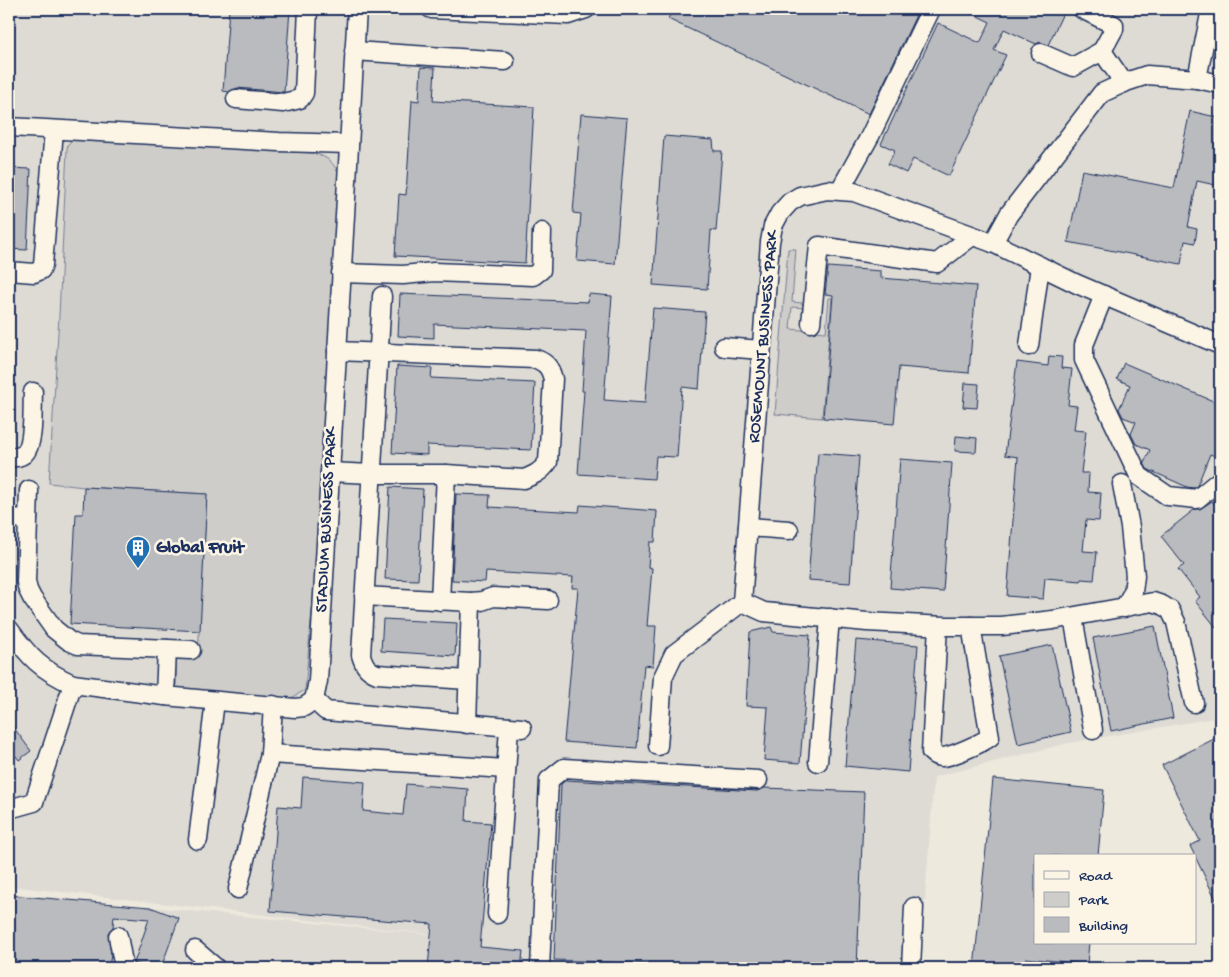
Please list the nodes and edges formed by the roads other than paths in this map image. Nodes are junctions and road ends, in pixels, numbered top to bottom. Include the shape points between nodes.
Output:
1 (308, 9) edge
2 (357, 9) edge
3 (431, 9) edge
4 (586, 9) edge
5 (931, 9) edge
6 (1082, 9) edge
7 (1206, 10) edge
8 (354, 50) junction
9 (1102, 51) junction
10 (1040, 53) dead end
11 (505, 61) dead end
12 (1197, 79) junction
13 (1124, 82) junction
14 (1220, 84) edge
15 (236, 99) dead end
16 (9, 127) edge
17 (54, 130) junction
18 (349, 144) junction
19 (840, 190) junction
20 (542, 232) dead end
21 (972, 236) junction
22 (993, 243) junction
23 (1040, 266) junction
24 (9, 271) edge
25 (341, 274) junction
26 (382, 296) dead end
27 (1104, 296) junction
28 (811, 322) dead end
29 (1220, 345) edge
30 (1030, 346) dead end
31 (724, 347) dead end
32 (761, 350) junction
33 (337, 351) junction
34 (378, 352) junction
35 (33, 392) dead end
36 (9, 457) edge
37 (330, 472) junction
38 (371, 474) junction
39 (446, 474) junction
40 (1220, 480) edge
41 (1122, 484) dead end
42 (29, 490) dead end
43 (9, 518) edge
44 (28, 519) junction
45 (748, 527) junction
46 (789, 530) dead end
47 (364, 596) junction
48 (548, 600) dead end
49 (440, 601) junction
50 (471, 602) junction
51 (742, 602) junction
52 (1124, 608) junction
53 (1073, 617) junction
54 (830, 618) junction
55 (938, 626) junction
56 (971, 626) junction
57 (9, 629) edge
58 (167, 648) junction
59 (191, 650) dead end
60 (468, 680) junction
61 (73, 684) junction
62 (164, 696) junction
63 (314, 700) junction
64 (215, 701) junction
65 (1194, 703) dead end
66 (273, 705) junction
67 (467, 724) junction
68 (1093, 730) dead end
69 (658, 746) dead end
70 (270, 754) junction
71 (818, 762) dead end
72 (506, 770) junction
73 (758, 780) dead end
74 (9, 809) edge
75 (198, 840) dead end
76 (238, 889) dead end
77 (914, 908) dead end
78 (497, 914) dead end
79 (118, 936) dead end
80 (195, 950) dead end
81 (124, 968) edge
82 (216, 968) edge
83 (540, 968) edge
84 (911, 968) edge

1 - 15 street via 304,93 300,99 283,103
2 - 8 street, STADIUM BUSINESS PARK
3 - 4 street via 568,15
5 - 19 street via 870,136
6 - 9 street via 1114,25
7 - 12 street
8 - 11 street
8 - 18 street, STADIUM BUSINESS PARK
9 - 10 street via 1073,66
9 - 13 street
12 - 13 street via 1146,75
12 - 14 street
13 - 22 street via 1102,93 1008,214
16 - 17 street
17 - 18 street
17 - 24 street via 43,265 34,273
18 - 25 street, STADIUM BUSINESS PARK
19 - 21 street, ROSEMOUNT BUSINESS PARK via 854,192
19 - 32 street, ROSEMOUNT BUSINESS PARK via 800,196 780,213 773,226
20 - 25 street via 541,270 533,276 434,272
21 - 22 street, ROSEMOUNT BUSINESS PARK
21 - 28 street via 938,262 819,246
22 - 23 street, ROSEMOUNT BUSINESS PARK
23 - 27 street, ROSEMOUNT BUSINESS PARK
23 - 30 street
25 - 33 street, STADIUM BUSINESS PARK
26 - 34 street
27 - 29 street, ROSEMOUNT BUSINESS PARK
27 - 40 street via 1084,345 1084,360 1139,476 1168,496 1197,499
31 - 32 street
32 - 45 street, ROSEMOUNT BUSINESS PARK
33 - 34 street
33 - 37 street, STADIUM BUSINESS PARK
34 - 38 street
34 - 39 street via 536,359 546,363 551,371 548,462 543,470 524,479
35 - 36 street via 30,444 23,455
37 - 38 street
37 - 63 street, STADIUM BUSINESS PARK via 318,681
38 - 39 street
38 - 47 street
39 - 49 street
41 - 52 street via 1135,576 1133,592
42 - 44 street
43 - 44 street
44 - 58 street via 26,582 32,598 54,629 78,645
45 - 46 street
45 - 51 street, ROSEMOUNT BUSINESS PARK
47 - 49 street
47 - 60 street via 360,655 368,670 377,674
48 - 50 street via 493,597
49 - 50 street
50 - 60 street
51 - 54 street via 764,612
51 - 69 street via 674,654 663,677
52 - 53 street
52 - 65 street via 1153,602 1170,610 1176,622
53 - 56 street via 1002,626
53 - 68 street
54 - 55 street
54 - 71 street
55 - 56 street
55 - 56 street via 931,752 942,757 990,737
57 - 61 street via 38,665
58 - 59 street
58 - 62 street
60 - 67 street
61 - 62 street
61 - 74 street via 34,802
62 - 64 street
63 - 66 street via 304,707
63 - 67 street via 326,710
64 - 66 street
64 - 75 street
66 - 70 street
67 - 72 street via 515,727
70 - 72 street
70 - 76 street
72 - 78 street
73 - 83 street via 564,768 549,780
77 - 84 street
79 - 81 street
80 - 82 street

